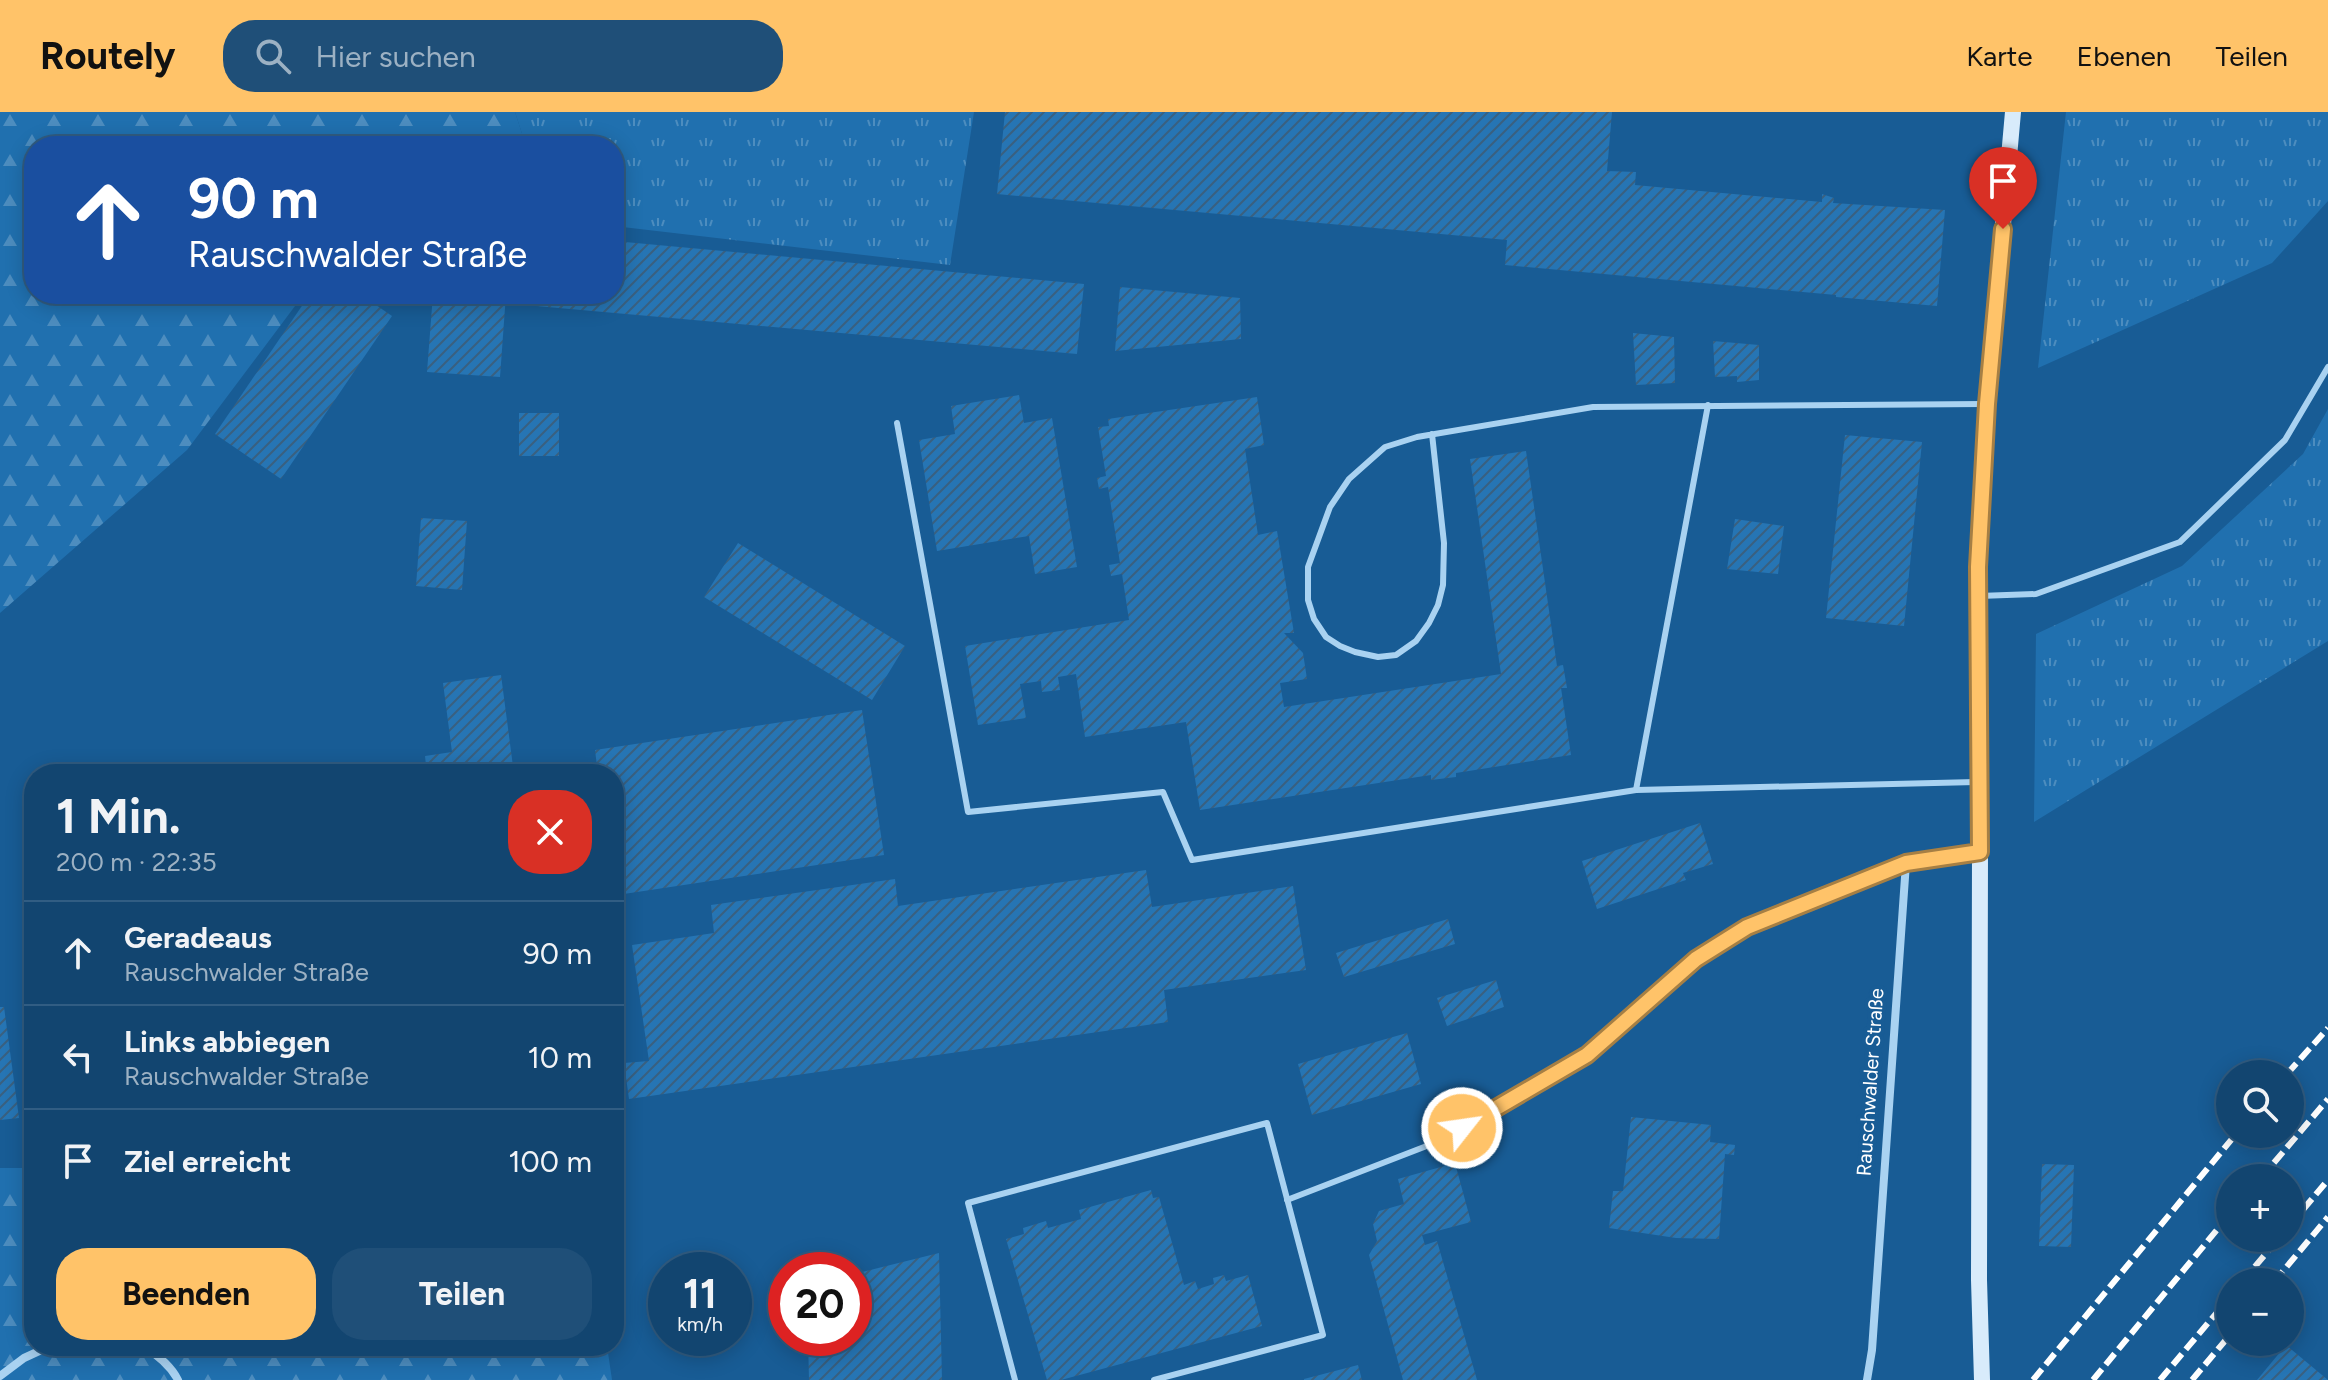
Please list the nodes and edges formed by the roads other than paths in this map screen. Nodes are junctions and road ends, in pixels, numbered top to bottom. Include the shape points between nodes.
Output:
1 (2013, 112) edge
2 (2328, 367) edge
3 (1987, 404) junction
4 (1708, 405) junction
5 (897, 423) dead end
6 (1432, 434) junction
7 (1979, 596) junction
8 (1980, 782) junction
9 (1636, 790) junction
10 (1980, 852) junction
11 (1906, 863) junction
12 (1287, 1200) junction
13 (28, 1356) edge
14 (157, 1356) edge
15 (0, 1376) edge
16 (178, 1380) edge
17 (1015, 1380) edge
18 (1154, 1380) edge
19 (1867, 1380) edge
20 (1982, 1380) edge

1 - 3 main road
2 - 7 lane via 2285,440 2180,542 2036,594
3 - 4 lane
3 - 7 main road
4 - 6 lane via 1593,407
4 - 9 lane
5 - 9 lane via 968,812 1163,792 1192,860
6 - 6 lane via 1444,543 1438,605 1416,641 1396,655 1355,652 1326,637 1314,619 1308,567 1317,539 1349,479 1385,447
7 - 8 main road
8 - 9 lane
8 - 10 main road
10 - 11 street
10 - 20 main road
11 - 12 lane via 1747,927 1696,959 1587,1055 1437,1142
11 - 19 street, Rauschwalder Straße
12 - 17 lane via 1267,1123 968,1203
12 - 18 lane via 1323,1335
13 - 15 street
14 - 16 street

